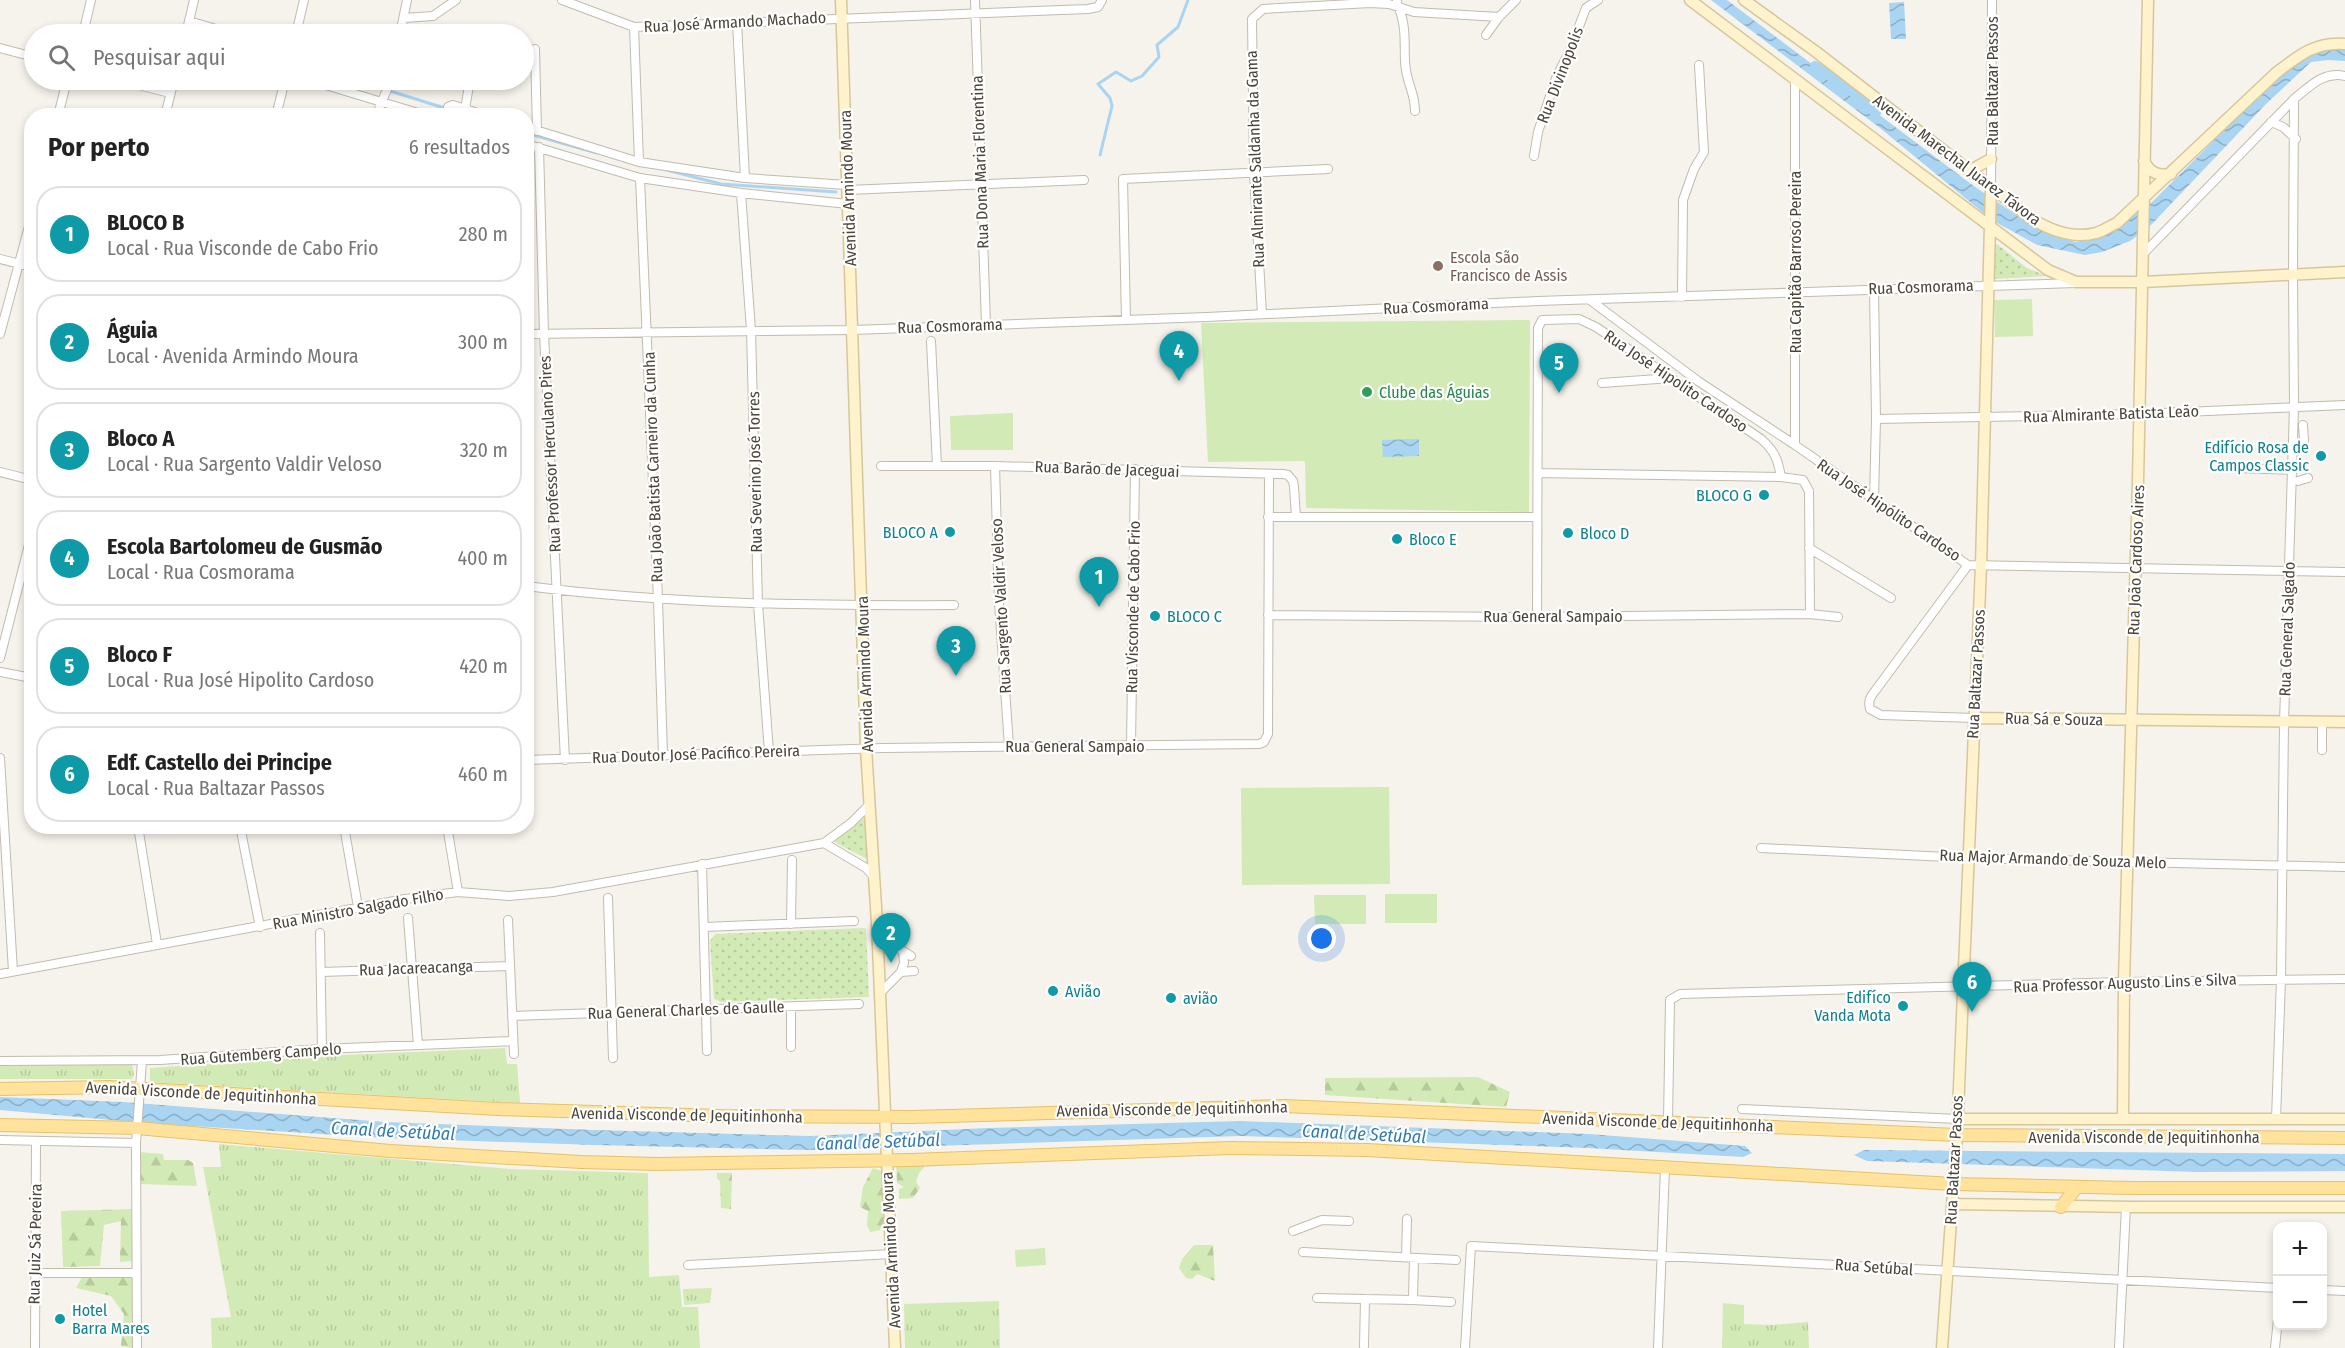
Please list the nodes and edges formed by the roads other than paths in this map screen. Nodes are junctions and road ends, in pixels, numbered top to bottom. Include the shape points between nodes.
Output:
1 (91, 0) edge
2 (194, 0) edge
3 (304, 0) edge
4 (407, 0) edge
5 (456, 0) edge
6 (562, 0) edge
7 (841, 0) edge
8 (975, 0) edge
9 (1102, 0) edge
10 (1516, 0) edge
11 (1598, 0) edge
12 (1690, 0) edge
13 (1744, 0) edge
14 (1992, 0) edge
15 (2148, 0) edge
16 (1397, 3) edge
17 (976, 13) junction
18 (842, 17) junction
19 (1499, 17) junction
20 (404, 18) junction
21 (189, 21) junction
22 (737, 22) junction
23 (85, 24) edge
24 (188, 24) edge
25 (199, 24) edge
26 (298, 24) edge
27 (402, 24) edge
28 (634, 27) junction
29 (1486, 35) dead end
30 (2345, 44) edge
31 (0, 48) edge
32 (535, 49) dead end
33 (24, 54) edge
34 (1699, 66) dead end
35 (2345, 76) edge
36 (1795, 79) junction
37 (64, 90) edge
38 (158, 90) edge
39 (171, 90) edge
40 (282, 90) edge
41 (386, 90) edge
42 (468, 90) edge
43 (170, 93) junction
44 (2294, 99) junction
45 (60, 108) edge
46 (167, 108) edge
47 (278, 108) edge
48 (380, 108) edge
49 (415, 108) edge
50 (465, 108) edge
51 (1415, 111) dead end
52 (2271, 122) junction
53 (534, 129) edge
54 (537, 130) junction
55 (2296, 139) junction
56 (534, 146) edge
57 (539, 147) junction
58 (1534, 156) dead end
59 (1992, 159) junction
60 (2144, 160) junction
61 (639, 162) junction
62 (1328, 169) dead end
63 (1969, 171) junction
64 (1254, 172) junction
65 (2171, 174) junction
66 (640, 178) junction
67 (745, 178) junction
68 (1084, 180) dead end
69 (980, 186) junction
70 (848, 188) junction
71 (1991, 191) junction
72 (741, 193) junction
73 (848, 204) junction
74 (2143, 204) junction
75 (1990, 224) junction
76 (24, 245) edge
77 (2142, 255) junction
78 (0, 259) edge
79 (19, 264) junction
80 (24, 265) edge
81 (2345, 272) edge
82 (2293, 273) junction
83 (2076, 282) junction
84 (2143, 282) junction
85 (1988, 285) junction
86 (1874, 289) junction
87 (1795, 293) junction
88 (1682, 297) junction
89 (1590, 300) junction
90 (1262, 314) junction
91 (1126, 320) junction
92 (986, 325) junction
93 (751, 330) junction
94 (853, 330) junction
95 (648, 332) junction
96 (0, 334) edge
97 (534, 334) edge
98 (544, 334) junction
99 (931, 341) dead end
100 (1671, 378) junction
101 (1602, 383) dead end
102 (2345, 405) edge
103 (2295, 407) junction
104 (2139, 414) junction
105 (1985, 417) junction
106 (1876, 419) junction
107 (2303, 424) dead end
108 (2304, 440) dead end
109 (1795, 445) junction
110 (881, 466) dead end
111 (937, 466) junction
112 (995, 466) junction
113 (2238, 468) dead end
114 (1135, 469) junction
115 (2292, 470) junction
116 (0, 472) edge
117 (1538, 473) junction
118 (1269, 474) junction
119 (1780, 477) junction
120 (24, 478) edge
121 (2308, 478) dead end
122 (2298, 481) dead end
123 (1874, 499) junction
124 (1268, 517) junction
125 (1296, 517) junction
126 (1537, 517) junction
127 (1809, 548) junction
128 (24, 564) edge
129 (1968, 565) junction
130 (1981, 566) junction
131 (2136, 568) junction
132 (2289, 572) junction
133 (2345, 572) edge
134 (534, 587) edge
135 (557, 590) junction
136 (1891, 598) dead end
137 (658, 600) junction
138 (758, 604) junction
139 (954, 605) dead end
140 (863, 606) junction
141 (1268, 615) junction
142 (1810, 615) junction
143 (1838, 616) dead end
144 (1537, 617) junction
145 (0, 658) edge
146 (0, 672) edge
147 (24, 676) edge
148 (1975, 718) junction
149 (2131, 721) junction
150 (2322, 722) junction
151 (2345, 722) edge
152 (2284, 723) junction
153 (1009, 746) junction
154 (1131, 746) junction
155 (866, 748) junction
156 (2322, 750) dead end
157 (769, 752) junction
158 (663, 755) junction
159 (0, 758) edge
160 (534, 760) edge
161 (565, 760) junction
162 (869, 805) junction
163 (139, 834) edge
164 (242, 834) edge
165 (345, 834) edge
166 (448, 834) edge
167 (824, 843) junction
168 (1761, 848) dead end
169 (1968, 858) junction
170 (792, 860) dead end
171 (2127, 861) junction
172 (702, 864) junction
173 (2282, 866) junction
174 (2345, 867) edge
175 (874, 877) junction
176 (458, 892) junction
177 (608, 898) dead end
178 (358, 907) junction
179 (408, 918) dead end
180 (508, 920) dead end
181 (854, 921) dead end
182 (791, 924) junction
183 (260, 927) junction
184 (704, 927) junction
185 (877, 929) junction
186 (320, 933) dead end
187 (158, 944) junction
188 (903, 952) junction
189 (911, 956) dead end
190 (510, 966) junction
191 (411, 968) junction
192 (13, 971) junction
193 (914, 971) dead end
194 (321, 972) junction
195 (901, 972) junction
196 (0, 974) edge
197 (2281, 979) junction
198 (2345, 979) edge
199 (2124, 982) junction
200 (1962, 988) junction
201 (879, 993) junction
202 (860, 1004) dead end
203 (791, 1007) junction
204 (706, 1009) junction
205 (613, 1013) junction
206 (512, 1016) junction
207 (513, 1041) junction
208 (418, 1045) junction
209 (790, 1047) dead end
210 (322, 1049) junction
211 (707, 1051) dead end
212 (514, 1054) dead end
213 (613, 1058) dead end
214 (4, 1061) edge
215 (142, 1061) junction
216 (0, 1089) edge
217 (140, 1089) junction
218 (1742, 1109) dead end
219 (884, 1117) junction
220 (1958, 1119) junction
221 (2122, 1119) junction
222 (2276, 1119) junction
223 (2345, 1119) edge
224 (1668, 1122) junction
225 (0, 1125) edge
226 (137, 1126) junction
227 (2345, 1138) edge
228 (0, 1140) edge
229 (36, 1141) junction
230 (1956, 1141) junction
231 (136, 1143) junction
232 (886, 1155) junction
233 (1665, 1168) junction
234 (1953, 1180) junction
235 (2076, 1187) junction
236 (2345, 1188) edge
237 (1952, 1204) junction
238 (2061, 1207) junction
239 (2126, 1207) junction
240 (2345, 1207) edge
241 (1407, 1219) dead end
242 (1349, 1221) dead end
243 (1293, 1231) dead end
244 (1303, 1252) dead end
245 (892, 1254) junction
246 (1661, 1255) junction
247 (1410, 1258) junction
248 (1456, 1260) dead end
249 (688, 1265) dead end
250 (1948, 1272) junction
251 (34, 1273) junction
252 (136, 1273) junction
253 (2123, 1281) junction
254 (2273, 1288) edge
255 (2327, 1290) edge
256 (2345, 1291) edge
257 (1317, 1298) dead end
258 (1365, 1299) junction
259 (1413, 1300) junction
260 (1451, 1302) dead end
261 (2276, 1330) edge
262 (1364, 1346) dead end
263 (35, 1348) edge
264 (137, 1348) edge
265 (895, 1348) edge
266 (1465, 1348) edge
267 (1658, 1348) edge
268 (1942, 1348) edge
269 (2119, 1348) edge
270 (2275, 1348) edge

1 - 23 street
2 - 21 street
3 - 26 street
4 - 20 street
5 - 20 street via 433,16
6 - 28 street, Rua José Armando Machado
7 - 18 street, Avenida Armindo Moura
8 - 17 street, Rua Dona Maria Florentina
9 - 17 street, Rua José Armando Machado via 1098,7 1088,9
10 - 19 street
11 - 58 street, Rua Divinopolis via 1586,9 1556,78
12 - 36 street, Avenida Marechal Juarez Távora
13 - 63 street, Avenida Marechal Juarez Távora
14 - 59 street, Rua Baltazar Passos
15 - 60 street, Rua João Cardoso Aires
16 - 19 street via 1414,12
16 - 51 street
16 - 64 street, Rua Almirante Saldanha da Gama via 1263,9 1252,20
17 - 18 street, Rua José Armando Machado
17 - 69 street, Rua Dona Maria Florentina
18 - 22 street, Rua José Armando Machado
18 - 70 street, Avenida Armindo Moura
19 - 29 street
20 - 27 street
21 - 24 street
21 - 25 street
22 - 28 street, Rua José Armando Machado
22 - 67 street
28 - 61 street
30 - 65 street, Avenida Marechal Juarez Távora via 2317,46 2301,54 2211,132
31 - 33 street
32 - 54 street
34 - 88 street via 1704,152 1683,200
35 - 44 street via 2331,74 2320,78
36 - 75 street, Avenida Marechal Juarez Távora
36 - 87 street, Rua Capitão Barroso Pereira
37 - 45 street
38 - 43 street
39 - 43 street
40 - 47 street
41 - 48 street
41 - 49 street
42 - 50 street
43 - 46 street
44 - 52 street
44 - 55 street, Rua General Salgado
52 - 55 street
52 - 77 street
53 - 54 street
54 - 61 street
55 - 82 street, Rua General Salgado
56 - 57 street
57 - 66 street
57 - 98 street, Rua Professor Herculano Pires
59 - 63 street
59 - 71 street, Rua Baltazar Passos
60 - 65 street via 2154,173
60 - 74 street, Rua João Cardoso Aires
61 - 67 street
62 - 64 street
63 - 71 street, Avenida Marechal Juarez Távora
64 - 90 street, Rua Almirante Saldanha da Gama
64 - 91 street via 1123,179
65 - 74 street, Avenida Marechal Juarez Távora
66 - 72 street
66 - 95 street, Rua João Batista Carneiro da Cunha
67 - 70 street
68 - 69 street
69 - 70 street
69 - 92 street, Rua Dona Maria Florentina
70 - 73 street, Avenida Armindo Moura
71 - 74 street, Avenida Marechal Juarez Távora via 2044,226 2075,235 2095,234
71 - 75 street, Rua Baltazar Passos
72 - 73 street
72 - 93 street, Rua Severino José Torres
73 - 94 street, Avenida Armindo Moura
74 - 77 street, Rua João Cardoso Aires
75 - 83 street, Avenida Marechal Juarez Távora via 2048,270
75 - 85 street, Rua Baltazar Passos
76 - 79 street
77 - 84 street, Rua João Cardoso Aires
78 - 79 street
79 - 80 street
79 - 96 street
81 - 82 street, Rua Cosmorama
82 - 84 street, Rua Cosmorama
82 - 103 street, Rua General Salgado
83 - 84 street, Rua Cosmorama
83 - 85 street, Rua Cosmorama
84 - 104 street, Rua João Cardoso Aires
85 - 86 street, Rua Cosmorama
85 - 105 street, Rua Baltazar Passos
86 - 87 street, Rua Cosmorama
86 - 106 street
87 - 88 street, Rua Cosmorama
87 - 109 street, Rua Capitão Barroso Pereira
88 - 89 street, Rua Cosmorama
89 - 90 street, Rua Cosmorama
89 - 109 street, Rua José Hipólito Cardoso via 1698,381
90 - 91 street, Rua Cosmorama
91 - 92 street, Rua Cosmorama
92 - 94 street, Rua Cosmorama
93 - 94 street, Rua Cosmorama
93 - 95 street, Rua Cosmorama
93 - 138 street, Rua Severino José Torres
94 - 140 street, Avenida Armindo Moura
95 - 98 street, Rua Cosmorama
95 - 137 street, Rua João Batista Carneiro da Cunha
97 - 98 street, Rua Cosmorama
98 - 135 street, Rua Professor Herculano Pires
99 - 111 street
100 - 101 street
100 - 117 street, Rua José Hipolito Cardoso via 1590,322 1539,322
100 - 119 street, Rua José Hipolito Cardoso via 1772,448
102 - 103 street, Rua Almirante Batista Leão
103 - 104 street, Rua Almirante Batista Leão
103 - 115 street, Rua General Salgado
104 - 105 street, Rua Almirante Batista Leão
104 - 131 street, Rua João Cardoso Aires
105 - 106 street, Rua Almirante Batista Leão
105 - 130 street, Rua Baltazar Passos
106 - 123 street
107 - 108 street
109 - 123 street, Rua José Hipólito Cardoso
110 - 111 street, Rua Barão de Jaceguai
111 - 112 street, Rua Barão de Jaceguai
112 - 114 street, Rua Barão de Jaceguai
112 - 153 street, Rua Sargento Valdir Veloso
113 - 115 street
114 - 118 street, Rua Barão de Jaceguai
114 - 154 street, Rua Visconde de Cabo Frio
115 - 132 street, Rua General Salgado
116 - 120 street
117 - 119 street
117 - 126 street
118 - 124 street, Rua General Sampaio
118 - 125 street, Rua Barão de Jaceguai via 1288,475 1293,481
119 - 127 street via 1807,484
121 - 122 street
123 - 129 street, Rua José Hipólito Cardoso
124 - 125 street
124 - 141 street, Rua General Sampaio
125 - 126 street
126 - 144 street
127 - 136 street
127 - 142 street
128 - 145 street
129 - 130 street, Rua José Hipólito Cardoso
129 - 148 street, Rua Sá e Souza via 1869,699 1869,705 1881,715
130 - 131 street, Rua José Hipólito Cardoso
130 - 148 street, Rua Baltazar Passos
131 - 132 street, Rua José Hipólito Cardoso
131 - 149 street, Rua João Cardoso Aires via 2137,632
132 - 133 street, Rua José Hipólito Cardoso
132 - 152 street, Rua General Salgado
134 - 135 street
135 - 137 street
135 - 161 street, Rua Professor Herculano Pires
137 - 138 street
137 - 158 street, Rua João Batista Carneiro da Cunha
138 - 140 street
138 - 157 street, Rua Severino José Torres
139 - 140 street
140 - 155 street, Avenida Armindo Moura
141 - 144 street, Rua General Sampaio
141 - 154 street, Rua General Sampaio via 1268,734 1264,742
142 - 143 street, Rua General Sampaio
142 - 144 street, Rua General Sampaio
146 - 147 street
148 - 149 street, Rua Sá e Souza
148 - 169 street, Rua Baltazar Passos
149 - 152 street, Rua Sá e Souza
149 - 171 street, Rua João Cardoso Aires
150 - 151 street, Rua Sá e Souza
150 - 152 street, Rua Sá e Souza
150 - 156 street
152 - 173 street, Rua General Salgado
153 - 154 street, Rua General Sampaio
153 - 155 street, Rua General Sampaio
155 - 157 street, Rua Doutor José Pacífico Pereira
155 - 162 street, Avenida Armindo Moura
157 - 158 street, Rua Doutor José Pacífico Pereira
158 - 161 street, Rua Doutor José Pacífico Pereira
159 - 192 street
160 - 161 street, Rua Doutor José Pacífico Pereira
162 - 167 street, Rua Ministro Salgado Filho
162 - 175 street, Avenida Armindo Moura
163 - 187 street
164 - 183 street
165 - 178 street
166 - 176 street
167 - 172 street, Rua Ministro Salgado Filho
167 - 175 street
168 - 169 street, Rua Major Armando de Souza Melo
169 - 171 street, Rua Major Armando de Souza Melo
169 - 200 street, Rua Baltazar Passos
170 - 182 street
171 - 173 street, Rua Major Armando de Souza Melo
171 - 199 street, Rua João Cardoso Aires
172 - 176 street, Rua Ministro Salgado Filho via 554,892 508,896
172 - 184 street
173 - 174 street, Rua Major Armando de Souza Melo
173 - 197 street, Rua General Salgado
175 - 185 street, Avenida Armindo Moura
176 - 178 street, Rua Ministro Salgado Filho
177 - 205 street
178 - 183 street, Rua Ministro Salgado Filho
179 - 191 street
180 - 190 street
181 - 182 street
182 - 184 street
183 - 187 street, Rua Ministro Salgado Filho
184 - 204 street
185 - 188 street
185 - 201 street, Avenida Armindo Moura
186 - 194 street
187 - 192 street, Rua Ministro Salgado Filho
188 - 189 street
188 - 195 street
190 - 191 street, Rua Jacareacanga
190 - 206 street
191 - 194 street, Rua Jacareacanga
191 - 208 street
192 - 196 street, Rua Ministro Salgado Filho
193 - 195 street
194 - 210 street
195 - 201 street
197 - 198 street, Rua Professor Augusto Lins e Silva
197 - 199 street, Rua Professor Augusto Lins e Silva
197 - 222 street, Rua General Salgado
199 - 200 street, Rua Professor Augusto Lins e Silva
199 - 221 street, Rua João Cardoso Aires
200 - 220 street, Rua Baltazar Passos
200 - 224 street, Rua Professor Augusto Lins e Silva via 1680,994 1670,1000
201 - 219 street, Avenida Armindo Moura
202 - 203 street, Rua General Charles de Gaulle
203 - 204 street, Rua General Charles de Gaulle
203 - 209 street
204 - 205 street, Rua General Charles de Gaulle
204 - 211 street
205 - 206 street, Rua General Charles de Gaulle
205 - 213 street
206 - 207 street
207 - 208 street, Rua Gutemberg Campelo
207 - 212 street
208 - 210 street, Rua Gutemberg Campelo
210 - 215 street, Rua Gutemberg Campelo
214 - 215 street, Rua Gutemberg Campelo
215 - 217 street
216 - 217 main road, Avenida Visconde de Jequitinhonha
217 - 219 main road, Avenida Visconde de Jequitinhonha via 545,1111
217 - 226 street
218 - 220 street
219 - 224 main road, Avenida Visconde de Jequitinhonha via 1284,1106
219 - 232 street, Avenida Armindo Moura
220 - 221 street, Avenida Visconde de Jequitinhonha
220 - 230 street, Rua Baltazar Passos
221 - 222 street, Avenida Visconde de Jequitinhonha
222 - 223 street, Avenida Visconde de Jequitinhonha
224 - 230 main road, Avenida Visconde de Jequitinhonha
225 - 226 main road
226 - 231 street
226 - 232 main road via 390,1151 581,1162 657,1164
227 - 230 main road, Avenida Visconde de Jequitinhonha
228 - 229 street
229 - 231 street
229 - 251 street, Rua Juiz Sá Pereira
230 - 234 street, Rua Baltazar Passos
231 - 252 street
232 - 233 main road via 1229,1148 1367,1150
232 - 245 street, Avenida Armindo Moura
233 - 234 main road
233 - 246 street
234 - 235 main road
234 - 237 street, Rua Baltazar Passos
235 - 236 main road
235 - 238 main road
237 - 238 street
237 - 250 street, Rua Baltazar Passos
238 - 239 street
239 - 240 street
239 - 253 street
241 - 247 street
242 - 243 street via 1322,1221
244 - 247 street
245 - 249 street
245 - 265 street, Avenida Armindo Moura
246 - 250 street, Rua Setúbal
246 - 266 street, Rua Setúbal via 1472,1246
246 - 267 street
247 - 248 street
247 - 259 street
250 - 253 street, Rua Setúbal
250 - 268 street, Rua Baltazar Passos
251 - 252 street
251 - 263 street, Rua Juiz Sá Pereira
252 - 264 street
253 - 254 street, Rua Setúbal
253 - 269 street
255 - 256 street
257 - 258 street
258 - 259 street
258 - 262 street
259 - 260 street
261 - 270 street

